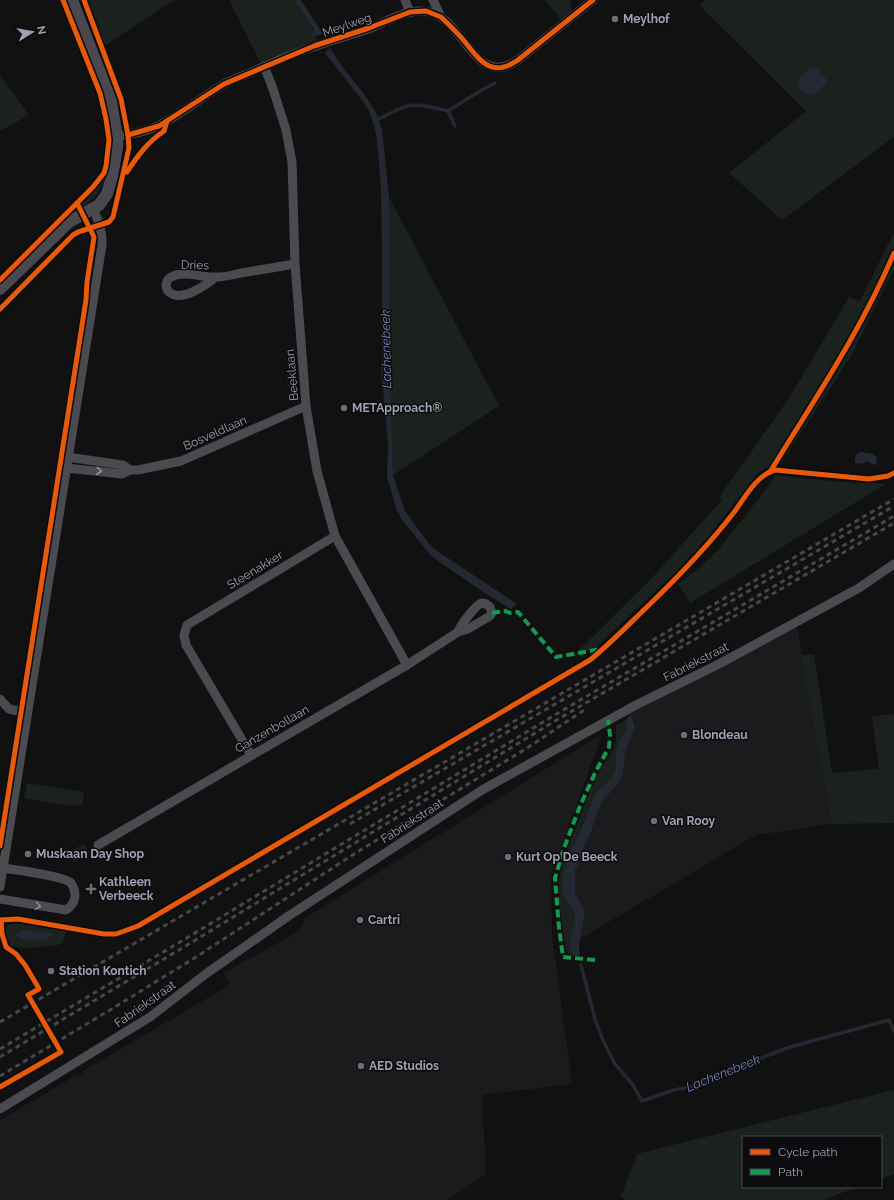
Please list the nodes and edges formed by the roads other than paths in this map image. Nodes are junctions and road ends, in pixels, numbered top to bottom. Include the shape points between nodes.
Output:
1 (72, 0) edge
2 (406, 0) edge
3 (433, 0) edge
4 (593, 0) edge
5 (410, 12) junction
6 (441, 17) junction
7 (264, 66) junction
8 (117, 137) junction
9 (93, 209) junction
10 (295, 264) junction
11 (216, 277) junction
12 (0, 289) edge
13 (306, 406) junction
14 (67, 457) junction
15 (66, 468) junction
16 (130, 470) junction
17 (335, 536) junction
18 (894, 564) edge
19 (458, 632) dead end
20 (406, 665) junction
21 (0, 700) edge
22 (27, 712) junction
23 (251, 755) junction
24 (98, 846) dead end
25 (3, 868) junction
26 (0, 886) edge
27 (0, 899) edge
28 (0, 1109) edge

1 - 8 street via 108,91
2 - 5 street
3 - 6 street, Meylweg
4 - 6 street, Meylweg via 518,60 497,69 481,62
5 - 6 street, Meylweg via 426,11
5 - 7 street, Meylweg
7 - 8 street, Meylweg via 224,84 159,126
7 - 10 street, Beeklaan via 286,130 292,162
8 - 9 street via 110,186 103,200
9 - 12 street via 69,222
9 - 14 street via 102,232 102,245
10 - 11 street, Dries
10 - 13 street, Beeklaan
11 - 11 street, Dries via 185,274 170,278 166,285 174,295 193,293
13 - 16 street, Bosveldlaan via 181,461
13 - 17 street, Beeklaan via 317,471
14 - 15 street
14 - 16 street, Bosveldlaan via 123,465
15 -> 16 street, Bosveldlaan via 122,474
15 - 22 street
17 - 20 street, Beeklaan
17 - 23 street, Steenakker via 187,625 184,636 186,645
18 - 28 street, Fabriekstraat via 859,588 719,664 636,705 482,790 290,915 150,1017
19 - 20 street, Ganzenbollaan
20 - 23 street, Ganzenbollaan
21 - 22 street via 9,709
22 - 25 street
23 - 24 street, Ganzenbollaan
25 - 26 street
27 -> 25 street via 66,910 74,902 75,892 71,883 55,877

